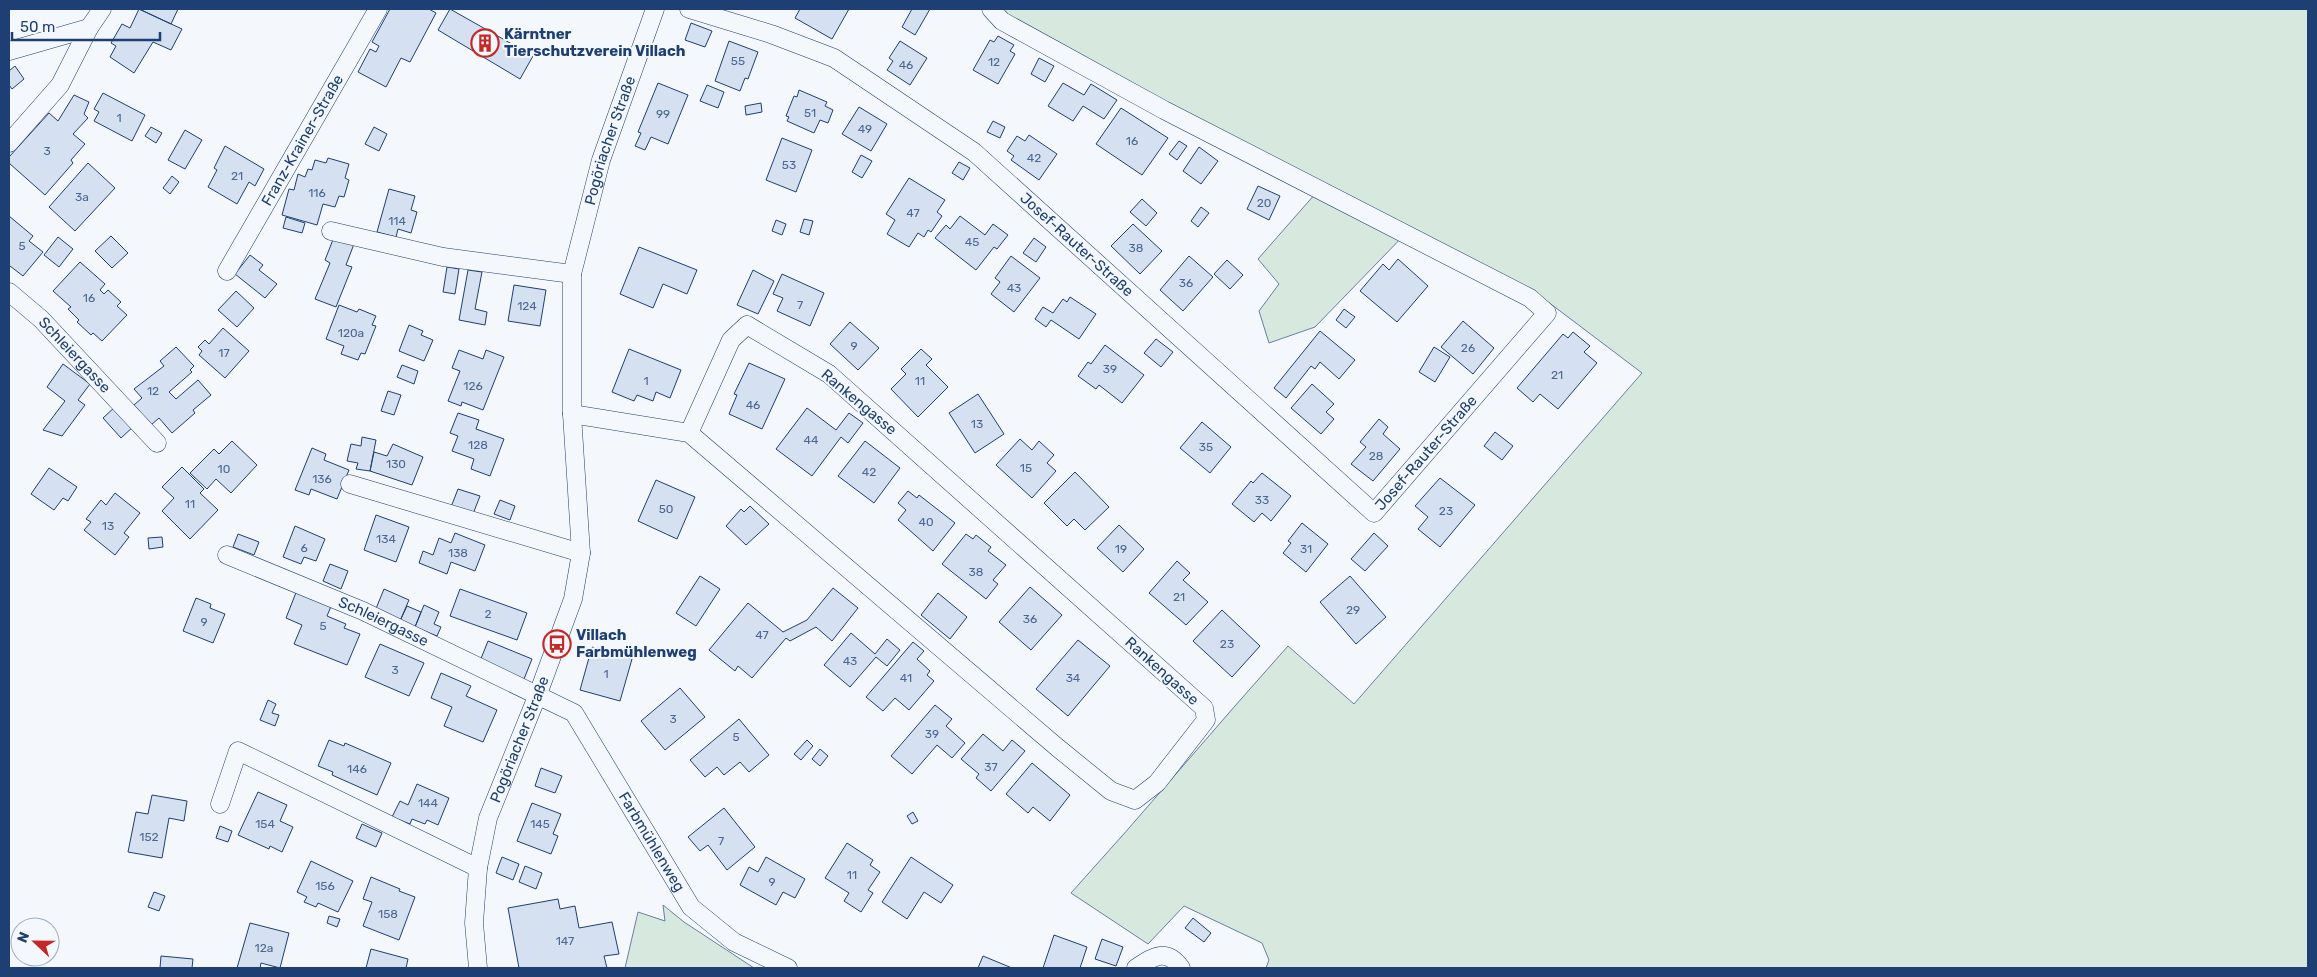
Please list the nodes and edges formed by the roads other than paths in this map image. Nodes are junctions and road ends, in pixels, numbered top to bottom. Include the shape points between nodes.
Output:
1 (102, 9) edge
2 (378, 9) edge
3 (655, 9) edge
4 (689, 9) edge
5 (991, 9) edge
6 (89, 28) junction
7 (9, 51) edge
8 (9, 143) edge
9 (331, 231) dead end
10 (227, 271) dead end
11 (572, 274) junction
12 (9, 292) edge
13 (572, 414) junction
14 (689, 433) junction
15 (158, 443) dead end
16 (350, 484) dead end
17 (580, 553) junction
18 (227, 555) dead end
19 (538, 694) junction
20 (220, 804) dead end
21 (478, 868) junction
22 (478, 968) edge
23 (788, 968) edge
24 (1136, 968) edge
25 (1181, 968) edge

1 - 6 street
2 - 10 street, Franz-Krainer-Straße
3 - 11 street, Pogöriacher Straße via 601,160
4 - 5 street, Josef-Rauter-Straße via 771,34 834,58 974,152 1374,513 1547,313 1530,298 1155,105 1002,21
6 - 7 street
6 - 8 street via 60,85
9 - 11 street via 443,257
11 - 13 street, Pogöriacher Straße
12 - 15 street, Schleiergasse via 41,319
13 - 14 street
13 - 17 street, Pogöriacher Straße
14 - 14 street, Rankengasse via 1111,791 1135,800 1157,783 1206,720 1204,708 829,374 747,325 731,340
16 - 17 street
17 - 19 street, Pogöriacher Straße via 573,599
18 - 19 street, Schleiergasse via 363,611
19 - 21 street, Pogöriacher Straße via 488,818
19 - 23 street, Farbmühlenweg via 574,713 691,907 734,942
20 - 21 street via 238,751
21 - 22 street, Pogöriacher Straße via 474,923
24 - 25 street via 1154,956 1166,956

